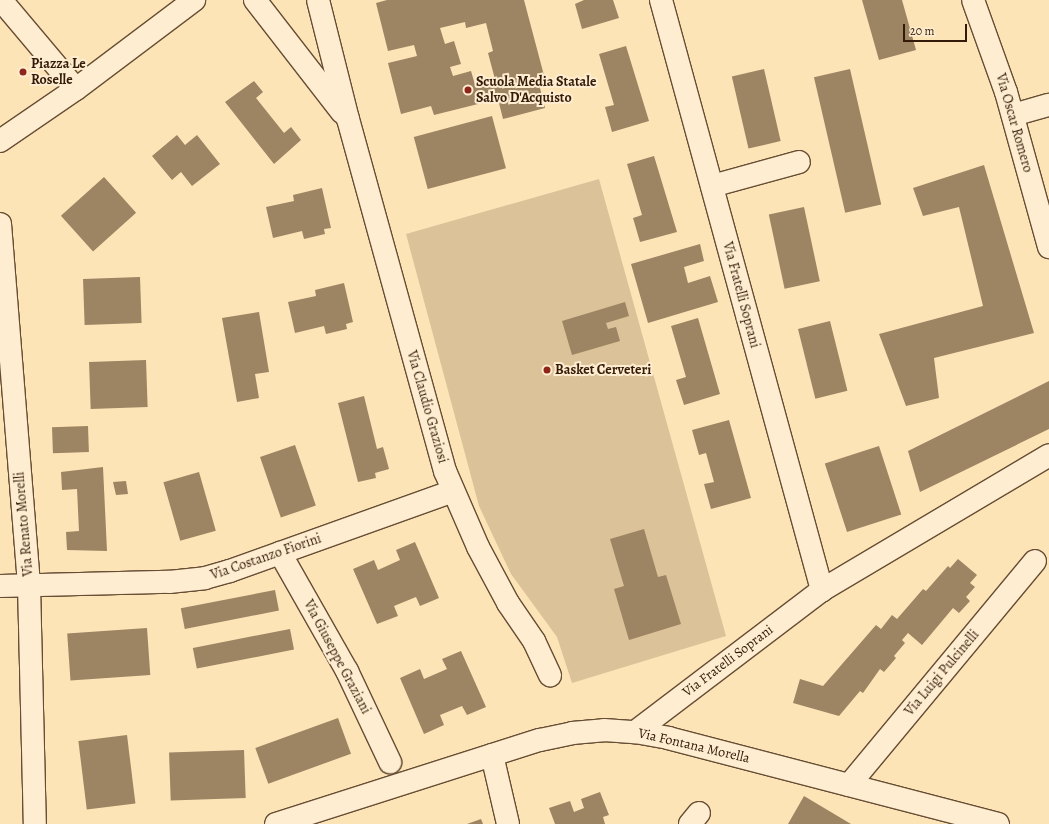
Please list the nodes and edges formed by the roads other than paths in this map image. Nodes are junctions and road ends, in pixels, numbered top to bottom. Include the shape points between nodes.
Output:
1 (1, 0) edge
2 (194, 0) edge
3 (255, 0) edge
4 (318, 0) edge
5 (661, 0) edge
6 (973, 0) edge
7 (76, 89) junction
8 (1049, 104) edge
9 (1013, 114) junction
10 (348, 119) junction
11 (0, 141) edge
12 (798, 162) dead end
13 (712, 186) junction
14 (0, 224) edge
15 (1049, 247) edge
16 (1049, 454) edge
17 (453, 491) junction
18 (280, 553) junction
19 (1035, 561) dead end
20 (29, 585) junction
21 (0, 586) edge
22 (822, 590) junction
23 (550, 676) dead end
24 (635, 732) junction
25 (492, 754) junction
26 (390, 762) dead end
27 (849, 786) junction
28 (35, 824) edge
29 (276, 824) edge
30 (508, 824) edge
31 (998, 824) edge

1 - 7 street
2 - 7 street
3 - 10 street
4 - 10 street, Via Claudio Graziosi
5 - 13 street, Via Fratelli Soprani
6 - 9 street, Via Oscar Romero via 991,45
7 - 11 street
8 - 9 street
9 - 15 street, Via Oscar Romero
10 - 17 street, Via Claudio Graziosi via 434,438
12 - 13 street
13 - 22 street, Via Fratelli Soprani
14 - 20 street, Via Renato Morelli
16 - 22 street, Via Fratelli Soprani
17 - 18 street, Via Costanzo Fiorini
17 - 23 street, Via Claudio Graziosi via 489,569 534,641
18 - 20 street, Via Costanzo Fiorini via 230,571 192,580
18 - 26 street, Via Giuseppe Graziani via 347,671
19 - 27 street, Via Luigi Pulcinelli
20 - 21 street, Via Costanzo Fiorini
20 - 28 street, Via Renato Morelli
22 - 24 street, Via Fratelli Soprani
24 - 25 street, Via Fontana Morella via 572,733
24 - 27 street, Via Fontana Morella via 686,742
25 - 29 street, Via Fontana Morella
25 - 30 street
27 - 31 street, Via Fontana Morella

